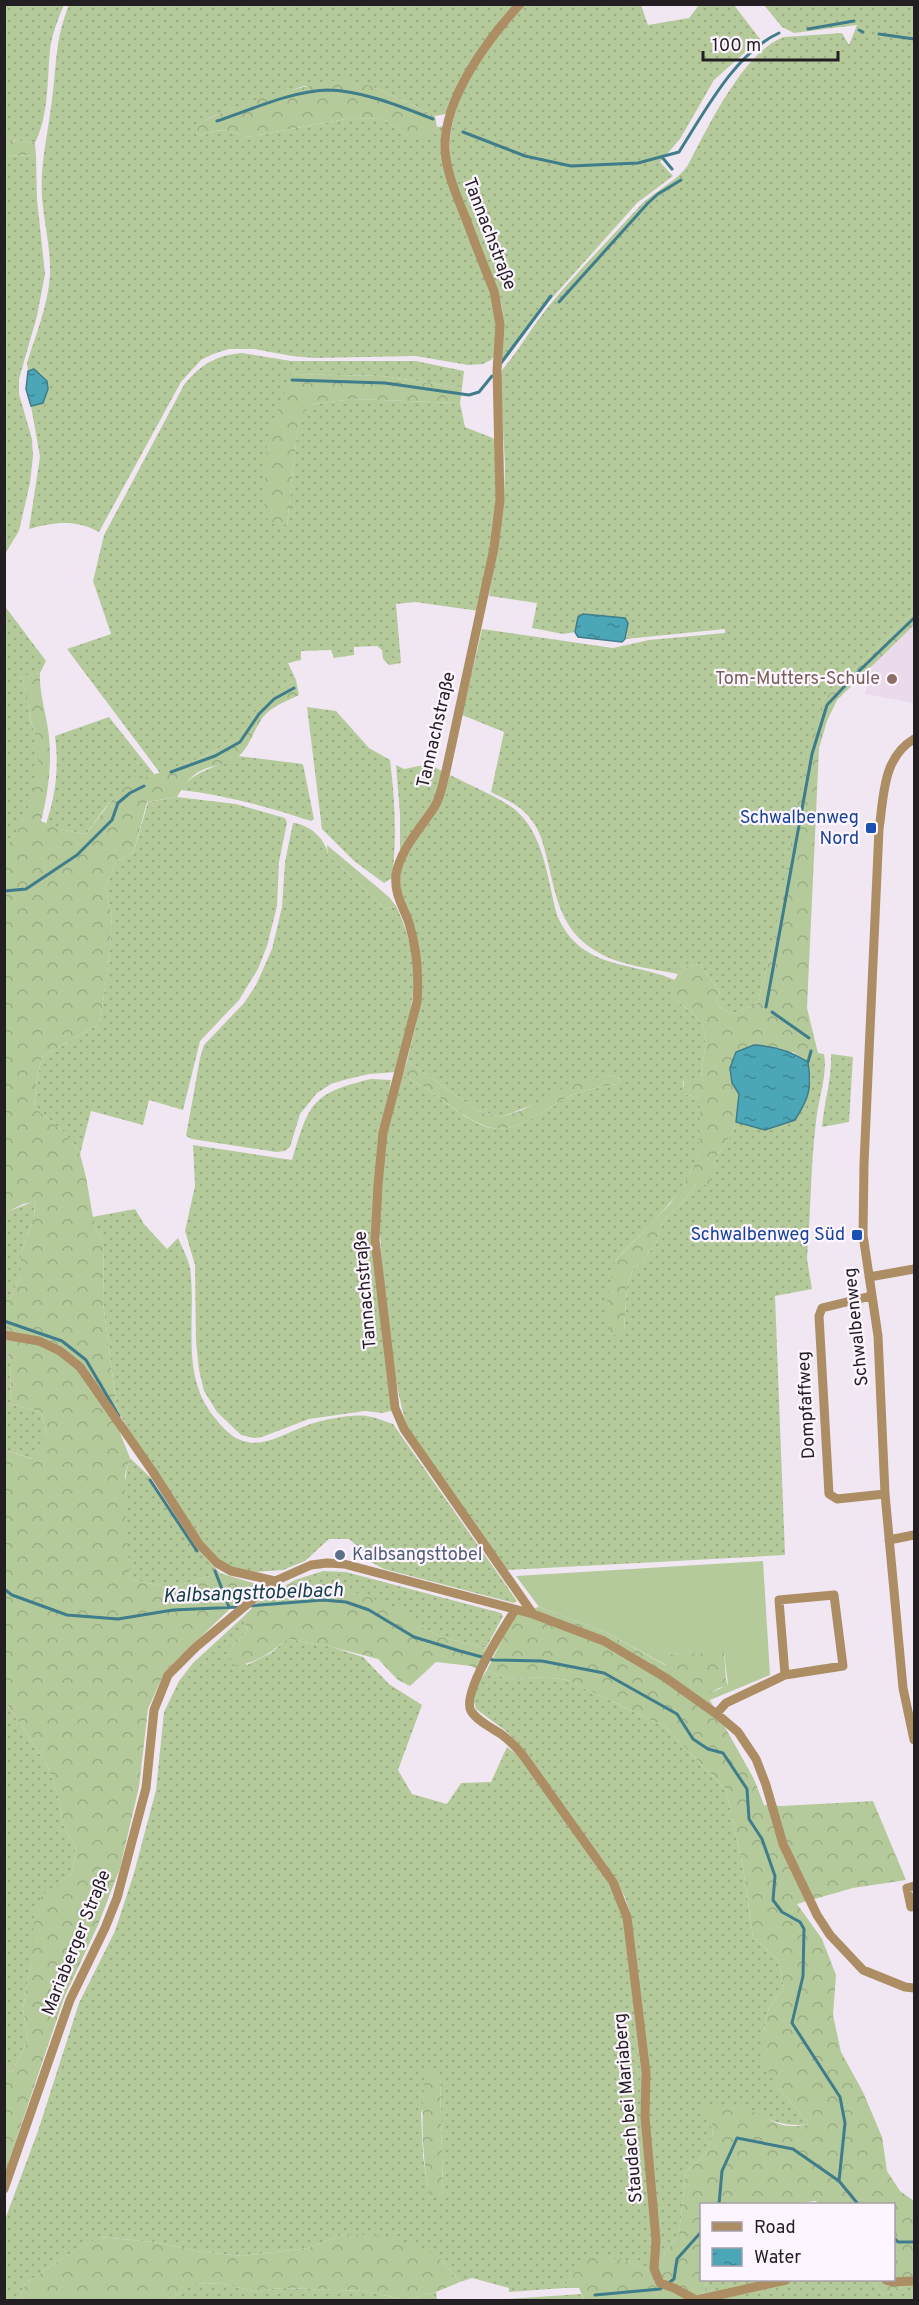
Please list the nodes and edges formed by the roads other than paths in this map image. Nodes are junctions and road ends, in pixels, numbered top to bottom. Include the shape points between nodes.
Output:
1 (520, 4) edge
2 (915, 740) edge
3 (915, 1269) edge
4 (869, 1277) junction
5 (871, 1296) junction
6 (4, 1335) edge
7 (885, 1494) junction
8 (915, 1535) edge
9 (888, 1540) junction
10 (275, 1581) junction
11 (515, 1610) junction
12 (533, 1614) junction
13 (784, 1675) junction
14 (716, 1714) junction
15 (915, 1740) edge
16 (915, 1886) edge
17 (911, 1908) dead end
18 (915, 1988) edge
19 (4, 2189) edge
20 (895, 2280) edge
21 (782, 2281) edge
22 (915, 2281) edge
23 (686, 2297) edge
24 (697, 2301) edge

1 - 12 street, Tannachstraße via 476,60 455,103 445,148 450,179 499,310 500,500 495,549 446,771 437,803 408,847 396,875 397,897 409,923 417,961 417,1002 383,1133 375,1240 398,1418
2 - 4 street, Schwalbenweg via 890,766 879,829 862,1235
3 - 4 street
4 - 5 street, Schwalbenweg
5 - 7 street, Schwalbenweg via 878,1336
5 - 7 street, Dompfaffweg via 822,1308 819,1316 829,1494 837,1499
6 - 10 street via 39,1341 80,1367 199,1544 231,1571
7 - 9 street, Schwalbenweg
8 - 9 street
9 - 15 street, Schwalbenweg via 903,1688
10 - 11 street, Mariaberger Straße via 310,1565 344,1564
10 - 19 street, Mariaberger Straße via 176,1667 160,1691 154,1710 146,1788 117,1898 70,2000
11 - 12 street, Mariaberger Straße
11 - 23 street, Staudach bei Mariaberg via 472,1686 471,1710 522,1754 613,1882 627,1917 646,2073 654,2269 660,2283
12 - 14 street, Mariaberger Straße via 604,1641
13 - 13 street via 779,1600 834,1595 843,1666
13 - 14 street via 726,1703
14 - 18 street, Mariaberger Straße via 738,1732 756,1759 783,1844 830,1935 863,1970
16 - 17 street via 907,1888
20 - 22 street
21 - 24 street
23 - 24 street, Staudach bei Mariaberg

